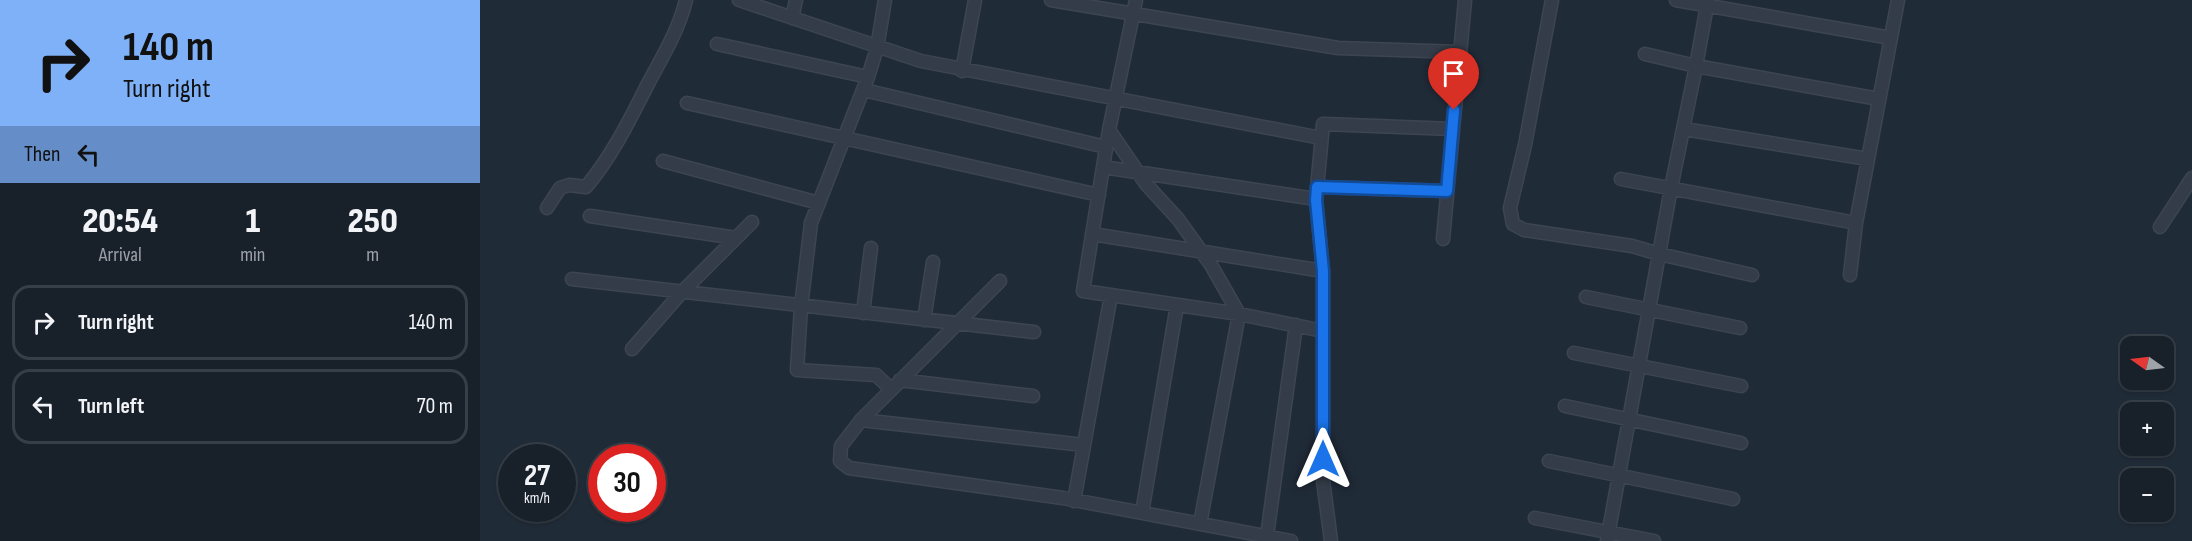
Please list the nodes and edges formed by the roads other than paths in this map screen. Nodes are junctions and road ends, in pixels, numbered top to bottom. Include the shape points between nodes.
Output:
1 (686, 0) edge
2 (739, 0) edge
3 (796, 0) edge
4 (885, 0) edge
5 (975, 0) edge
6 (1051, 0) edge
7 (1136, 0) edge
8 (1465, 0) edge
9 (1552, 0) edge
10 (1676, 0) edge
11 (1898, 0) edge
12 (1707, 3) edge
13 (1132, 14) junction
14 (792, 18) junction
15 (1891, 38) junction
16 (717, 44) dead end
17 (877, 48) junction
18 (1460, 52) junction
19 (1645, 54) dead end
20 (1696, 66) junction
21 (962, 71) junction
22 (868, 77) junction
23 (864, 90) junction
24 (1116, 99) junction
25 (1879, 99) junction
26 (687, 103) dead end
27 (1453, 129) junction
28 (1684, 129) junction
29 (1109, 130) junction
30 (845, 137) junction
31 (1322, 138) junction
32 (1106, 147) junction
33 (1868, 159) junction
34 (663, 161) dead end
35 (1103, 167) junction
36 (1138, 172) junction
37 (2192, 178) edge
38 (1621, 179) dead end
39 (1671, 188) junction
40 (1447, 191) junction
41 (1316, 193) junction
42 (1099, 195) junction
43 (819, 203) junction
44 (547, 208) dead end
45 (590, 216) dead end
46 (752, 222) dead end
47 (1856, 223) junction
48 (2160, 227) dead end
49 (1092, 234) junction
50 (736, 238) junction
51 (1443, 239) dead end
52 (871, 248) dead end
53 (1202, 252) junction
54 (1659, 254) junction
55 (933, 262) dead end
56 (1323, 271) junction
57 (1752, 275) dead end
58 (1850, 275) dead end
59 (573, 279) dead end
60 (1000, 281) dead end
61 (681, 293) junction
62 (1111, 296) junction
63 (1586, 297) dead end
64 (1177, 305) junction
65 (801, 307) junction
66 (1649, 310) junction
67 (863, 313) junction
68 (1239, 314) junction
69 (924, 320) junction
70 (956, 324) junction
71 (1296, 326) junction
72 (1740, 328) dead end
73 (1323, 331) junction
74 (1034, 332) dead end
75 (632, 349) dead end
76 (1574, 353) dead end
77 (1640, 365) junction
78 (900, 380) junction
79 (1740, 386) dead end
80 (891, 389) junction
81 (1033, 396) dead end
82 (1564, 406) dead end
83 (1630, 418) junction
84 (861, 420) junction
85 (1741, 443) dead end
86 (1084, 445) junction
87 (1549, 461) dead end
88 (1620, 476) junction
89 (1733, 499) dead end
90 (1074, 501) junction
91 (1142, 513) junction
92 (1535, 518) dead end
93 (1200, 524) junction
94 (1267, 537) junction
95 (1609, 537) edge
96 (1291, 541) edge
97 (1331, 541) edge
98 (1654, 541) edge

1 - 44 street via 676,29 625,130 600,170 586,187 569,184 560,188
2 - 14 street
3 - 14 street
4 - 17 street
5 - 21 street
6 - 13 street
7 - 13 street
8 - 18 street
9 - 54 street via 1510,208 1513,224 1524,230 1632,246
10 - 12 street
11 - 15 street
12 - 15 street
12 - 20 street
13 - 18 street via 1338,48
13 - 24 street
14 - 17 street
15 - 25 street
16 - 22 street
17 - 21 street
17 - 22 street
18 - 27 street
19 - 20 street
20 - 25 street
20 - 28 street
21 - 24 street
22 - 23 street
23 - 30 street
23 - 32 street
24 - 29 street
24 - 31 street
25 - 33 street
26 - 30 street
27 - 31 street via 1323,124
27 - 40 street
28 - 33 street
28 - 39 street
29 - 32 street
29 - 36 street
30 - 42 street
30 - 43 street
31 - 41 street
32 - 35 street
33 - 47 street
34 - 43 street
35 - 36 street
35 - 42 street
36 - 41 street
36 - 53 street
37 - 48 street
38 - 39 street
39 - 47 street
39 - 54 street
40 - 41 street
40 - 51 street
41 - 56 street
42 - 49 street
43 - 65 street via 811,223
45 - 50 street
46 - 50 street
47 - 58 street
49 - 53 street
49 - 62 street via 1083,291
50 - 61 street
52 - 67 street
53 - 56 street
53 - 68 street
54 - 57 street
54 - 66 street
55 - 69 street
56 - 73 street
59 - 61 street
60 - 70 street
61 - 65 street
61 - 75 street
62 - 64 street
62 - 86 street
63 - 66 street
64 - 68 street
64 - 91 street
65 - 67 street
65 - 80 street via 797,370 876,375
66 - 72 street
66 - 77 street
67 - 69 street
68 - 71 street
68 - 93 street
69 - 70 street
70 - 74 street
70 - 78 street
71 - 73 street
71 - 94 street
73 - 97 street via 1323,480
76 - 77 street
77 - 79 street
77 - 83 street
78 - 80 street
78 - 81 street
80 - 84 street
82 - 83 street
83 - 85 street
83 - 88 street
84 - 86 street
84 - 90 street via 841,446 840,461 849,468
86 - 90 street
87 - 88 street
88 - 89 street
88 - 95 street
90 - 91 street
91 - 93 street
92 - 95 street
93 - 94 street
94 - 96 street
95 - 98 street

